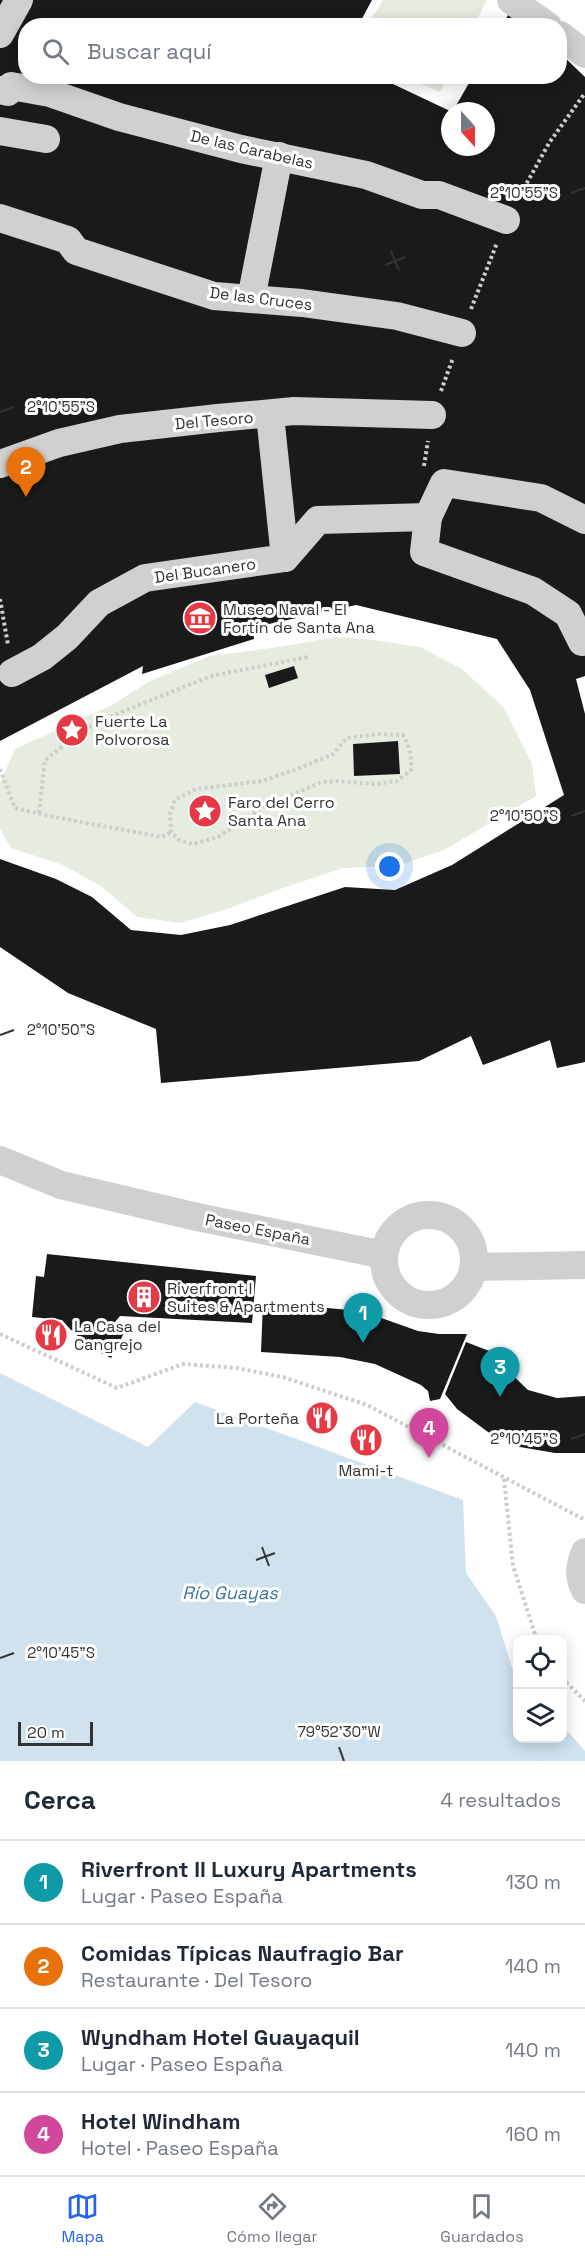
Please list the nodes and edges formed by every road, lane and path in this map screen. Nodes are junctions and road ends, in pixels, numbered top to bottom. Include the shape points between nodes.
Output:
1 (19, 0) edge
2 (511, 0) edge
3 (537, 18) edge
4 (0, 34) edge
5 (567, 40) edge
6 (585, 54) edge
7 (0, 90) edge
8 (585, 93) edge
9 (0, 131) edge
10 (45, 139) dead end
11 (279, 156) junction
12 (0, 218) edge
13 (506, 220) junction
14 (251, 299) junction
15 (462, 333) junction
16 (270, 415) junction
17 (432, 415) junction
18 (0, 464) edge
19 (423, 472) dead end
20 (428, 517) junction
21 (585, 520) edge
22 (285, 558) junction
23 (0, 599) edge
24 (582, 642) dead end
25 (308, 657) dead end
26 (12, 673) joint
27 (0, 769) edge
28 (39, 813) junction
29 (171, 832) junction
30 (0, 1160) edge
31 (384, 1255) junction
32 (585, 1265) edge
33 (474, 1267) junction
34 (0, 1334) edge
35 (504, 1479) junction
36 (585, 1520) edge
37 (585, 1552) edge
38 (585, 1590) edge
39 (535, 1635) edge
40 (567, 1683) edge
41 (585, 1701) edge

1 - 4 street
2 - 3 street
5 - 6 street
7 - 11 street, De las Carabelas via 8,92 11,86 50,93 119,117
8 - 13 path via 549,143
9 - 10 street
11 - 13 street, De las Carabelas via 366,175 422,195 439,195
11 - 14 street
12 - 14 street, De las Cruces via 68,240 76,251 214,296
13 - 15 path
14 - 15 street, De las Cruces via 398,316
15 - 17 path
16 - 17 street, Del Tesoro via 294,411
16 - 18 street, Del Tesoro via 120,429 59,443
16 - 22 street
17 - 19 path
20 - 21 street via 444,483 541,498
20 - 22 street via 318,520
20 - 24 street via 424,552 533,591 568,614
22 - 26 street, Del Bucanero via 145,578 99,603 67,637 42,657
23 - 26 path
25 - 28 path via 211,676 81,732 45,760
27 - 28 path via 15,807
28 - 29 path via 162,837
29 - 29 path via 170,814 175,800 196,789 262,781 333,754 347,738 403,735 408,743 411,770 397,782 322,782 265,806 219,837 193,844 179,840
30 - 31 street, Paseo España via 61,1185
31 - 33 street via 391,1284 401,1296 415,1303 446,1302 469,1282
31 - 33 street via 396,1229 422,1215 436,1215 465,1233 474,1253
32 - 33 street
34 - 35 path via 117,1388 183,1364 283,1377 367,1405
35 - 36 path
35 - 39 path via 513,1566
37 - 38 street via 579,1580
40 - 41 path

